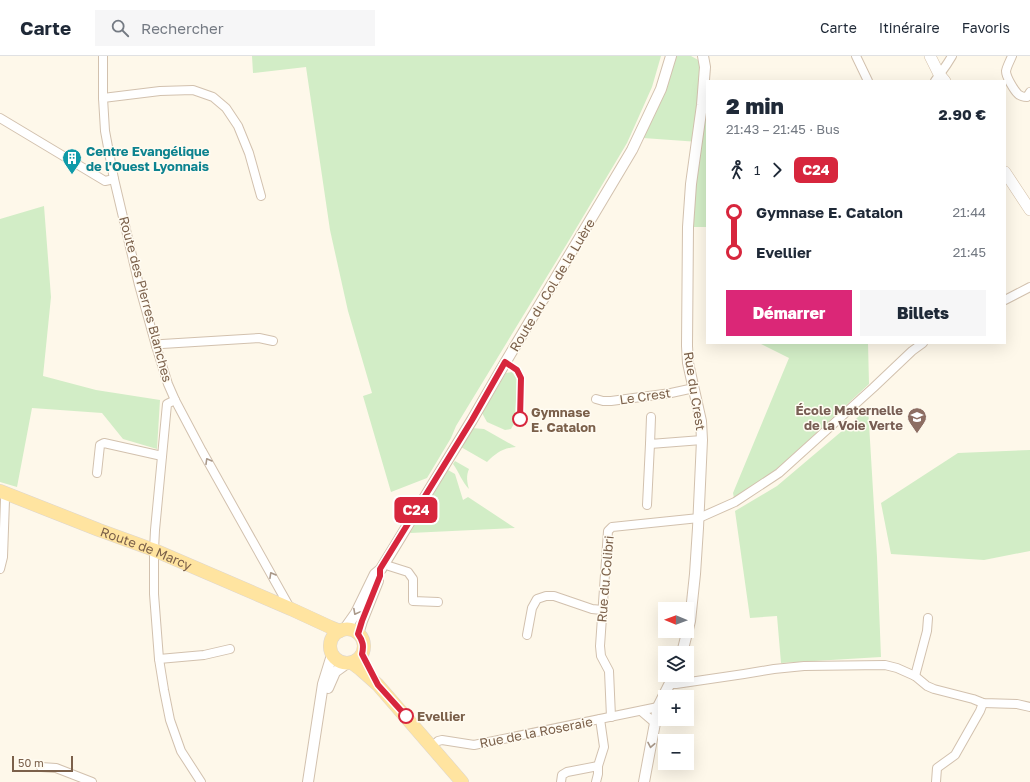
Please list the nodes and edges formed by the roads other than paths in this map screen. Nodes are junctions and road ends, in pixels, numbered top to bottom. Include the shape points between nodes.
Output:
1 (103, 56) edge
2 (671, 56) edge
3 (703, 56) edge
4 (856, 56) edge
5 (930, 56) edge
6 (952, 56) edge
7 (1012, 56) edge
8 (940, 79) edge
9 (868, 80) edge
10 (1030, 92) edge
11 (103, 98) junction
12 (0, 118) edge
13 (1006, 174) edge
14 (114, 179) junction
15 (261, 196) dead end
16 (1030, 210) edge
17 (1030, 288) edge
18 (1006, 300) edge
19 (273, 342) dead end
20 (922, 344) edge
21 (156, 346) junction
22 (694, 388) junction
23 (596, 399) dead end
24 (175, 400) junction
25 (651, 417) dead end
26 (702, 440) junction
27 (650, 444) junction
28 (162, 456) junction
29 (97, 473) dead end
30 (3, 492) edge
31 (647, 505) dead end
32 (699, 518) junction
33 (154, 550) junction
34 (385, 568) junction
35 (0, 569) edge
36 (438, 602) dead end
37 (291, 609) junction
38 (602, 610) junction
39 (928, 618) dead end
40 (342, 630) junction
41 (358, 634) junction
42 (527, 635) dead end
43 (684, 646) edge
44 (230, 649) dead end
45 (331, 650) junction
46 (362, 654) junction
47 (159, 658) junction
48 (349, 663) junction
49 (915, 676) junction
50 (694, 681) edge
51 (674, 682) edge
52 (690, 682) edge
53 (378, 685) junction
54 (983, 703) junction
55 (658, 707) joint
56 (1030, 707) edge
57 (641, 711) junction
58 (610, 717) junction
59 (600, 719) junction
60 (318, 721) junction
61 (655, 723) junction
62 (432, 747) junction
63 (598, 766) junction
64 (41, 767) dead end
65 (92, 782) edge
66 (200, 782) edge
67 (308, 782) edge
68 (462, 782) edge
69 (561, 782) edge
70 (596, 782) edge
71 (644, 782) edge
72 (936, 782) edge

1 - 11 street, Route des Pierres Blanches
2 - 34 street, Route du Col de la Luère via 661,89 632,150
3 - 22 street, Rue du Crest via 705,67 702,105 688,227 687,346
4 - 9 street
5 - 8 main road
6 - 8 street
7 - 10 street via 1006,72 1008,77 1018,95 1027,97
11 - 14 street, Route des Pierres Blanches via 105,131
11 - 15 street via 193,90 213,97 226,108 238,126 250,153
12 - 14 street via 105,181
13 - 16 main road
14 - 21 street, Route des Pierres Blanches
17 - 18 street
19 - 21 street via 259,338
20 - 32 street via 779,473 735,502
21 - 24 street, Route des Pierres Blanches
22 - 23 street, Le Crest via 611,401
22 - 26 street, Rue du Crest
24 - 28 street via 167,404
37 -> 24 street, Route des Pierres Blanches
25 - 27 street
26 - 27 street
26 - 32 street, Rue du Crest
27 - 31 street
28 - 29 street via 104,443 100,445
28 - 33 street
30 - 33 main road, Route de Marcy
30 - 35 street via 3,557
32 - 38 street, Rue du Colibri via 612,527 608,530
32 - 43 street, Rue du Crest via 690,621
33 - 37 main road, Route de Marcy
33 - 47 street via 154,594
34 - 36 street via 408,572 413,579 413,601
34 -> 40 street, Route du Col de la Luère via 375,574 356,613
34 - 41 street, Route du Col de la Luère
37 - 40 main road, Route de Marcy
37 - 45 main road, Route de Marcy via 320,632
38 - 42 street via 546,596 537,600 532,608
38 - 58 street, Rue du Colibri via 600,646 601,656 609,671
39 - 49 street
40 - 41 main road
40 - 45 main road via 332,639
41 - 46 main road via 364,647
44 - 47 street via 204,655
45 - 48 main road via 340,662
45 - 60 street
46 - 48 main road via 358,660
46 - 53 main road
47 - 66 street via 170,720 182,751
48 - 53 main road
48 - 60 street via 335,672
49 - 50 street via 885,666 804,666
49 - 54 street via 934,689
51 - 52 street
53 - 62 main road
54 - 56 street
54 - 72 street via 955,755 937,768
55 - 57 street, Rue de la Roseraie
55 - 61 street
57 - 58 street, Rue de la Roseraie
57 - 61 street
58 - 59 street, Rue de la Roseraie
59 - 62 street, Rue de la Roseraie via 474,744 442,740
59 - 63 street via 604,747
60 - 67 street
61 -> 71 street
62 - 68 main road
63 - 69 street via 567,772 562,775
63 - 70 street
64 - 65 street via 56,768

